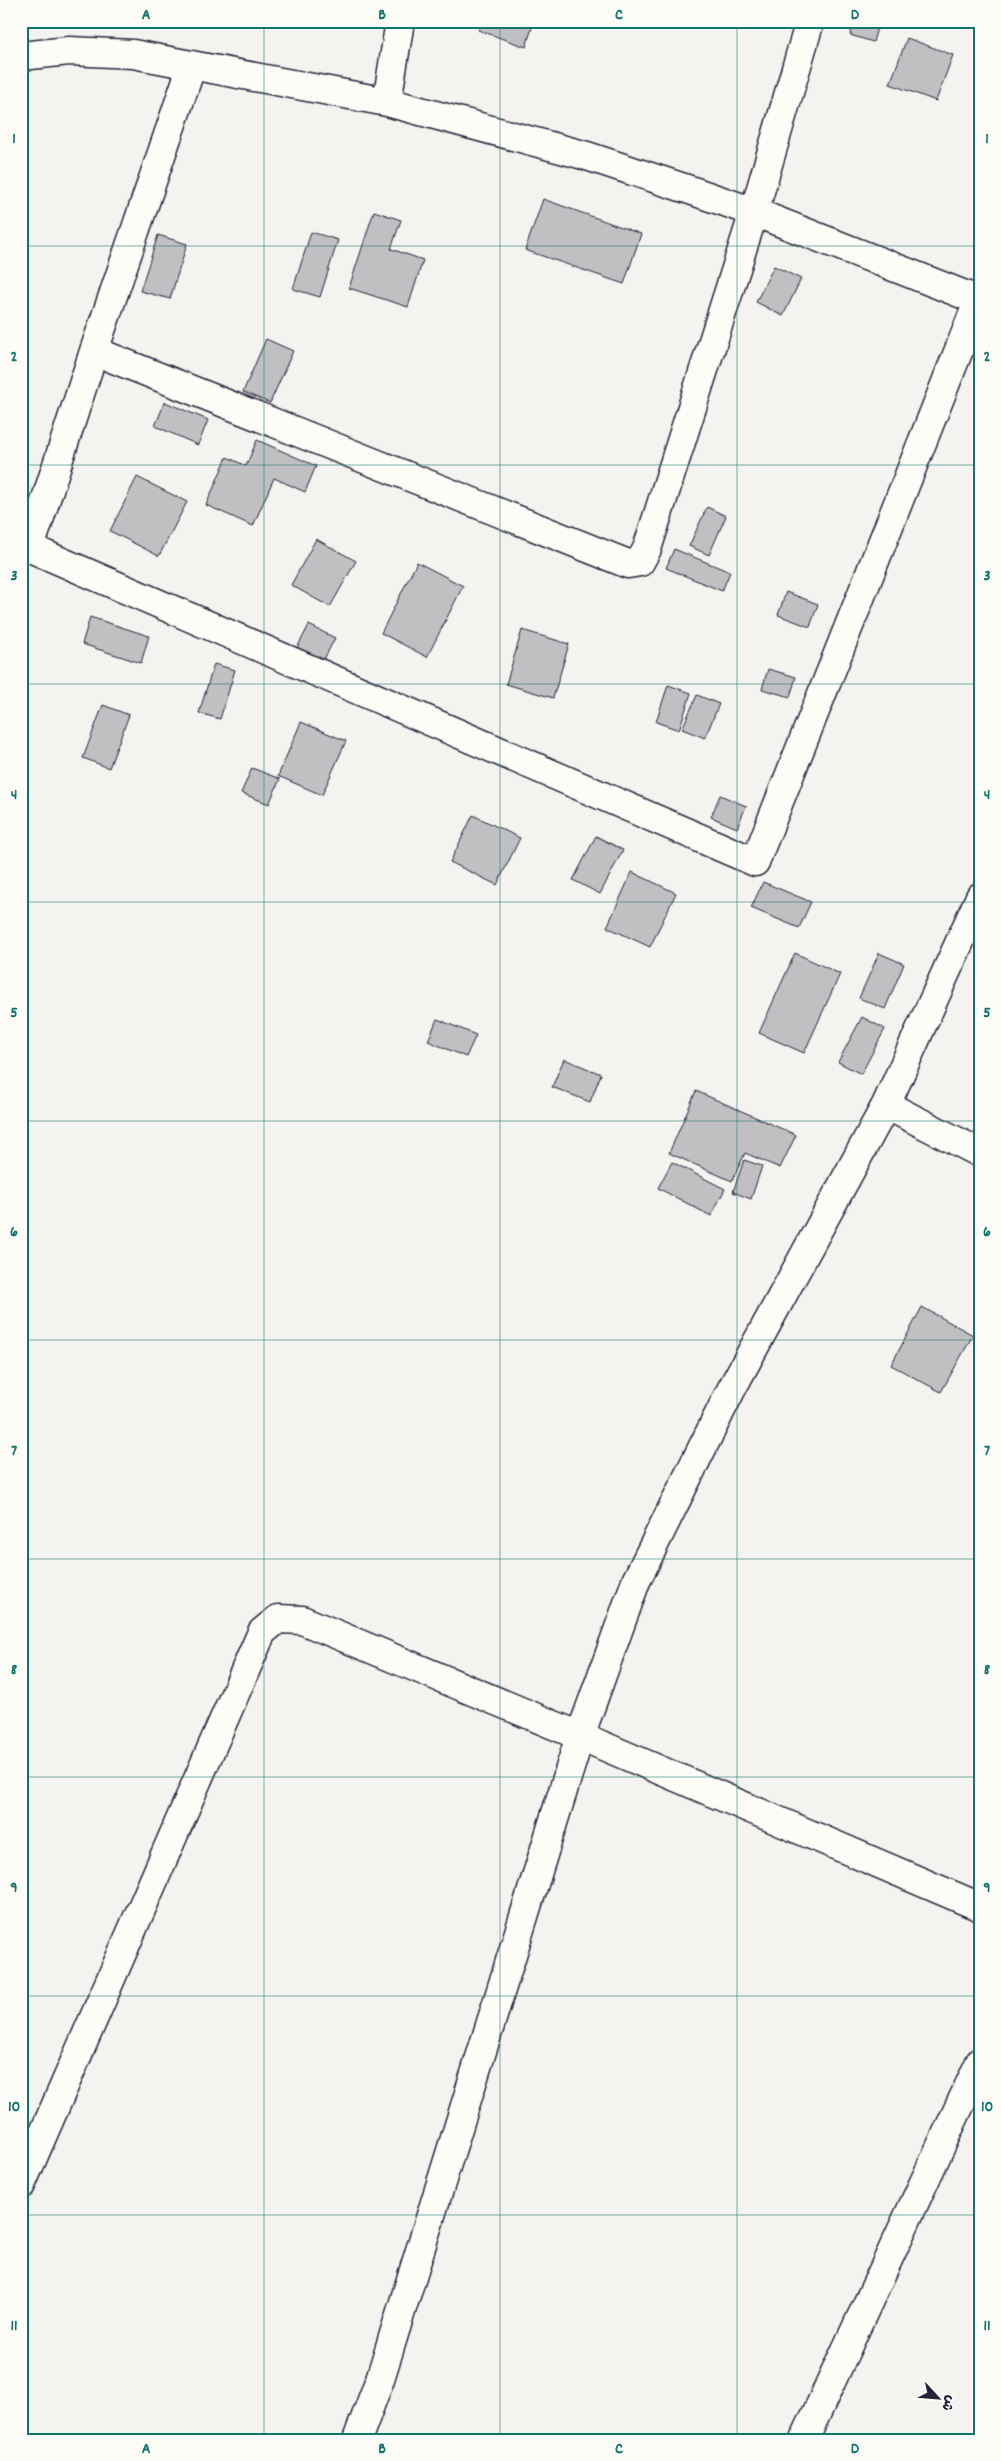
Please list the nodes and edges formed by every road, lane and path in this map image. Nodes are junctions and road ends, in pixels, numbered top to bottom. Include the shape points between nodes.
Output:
1 (400, 21) edge
2 (810, 21) edge
3 (21, 56) edge
4 (192, 65) junction
5 (387, 102) junction
6 (754, 212) junction
7 (979, 299) edge
8 (94, 351) junction
9 (980, 897) edge
10 (886, 1105) junction
11 (980, 1153) edge
12 (580, 1736) junction
13 (980, 1907) edge
14 (980, 2062) edge
15 (21, 2184) edge
16 (358, 2440) edge
17 (804, 2440) edge

1 - 5 street
2 - 6 street
3 - 4 street via 69,51 132,54
4 - 5 street
4 - 8 street
5 - 6 street via 587,156
6 - 7 street
6 - 8 street via 647,549 640,562 628,564
7 - 8 street via 755,862 30,548
9 - 10 street
10 - 11 street
10 - 12 street via 731,1390 636,1581
12 - 13 street
12 - 15 street via 302,1620 278,1619 262,1632
12 - 16 street
14 - 17 street

